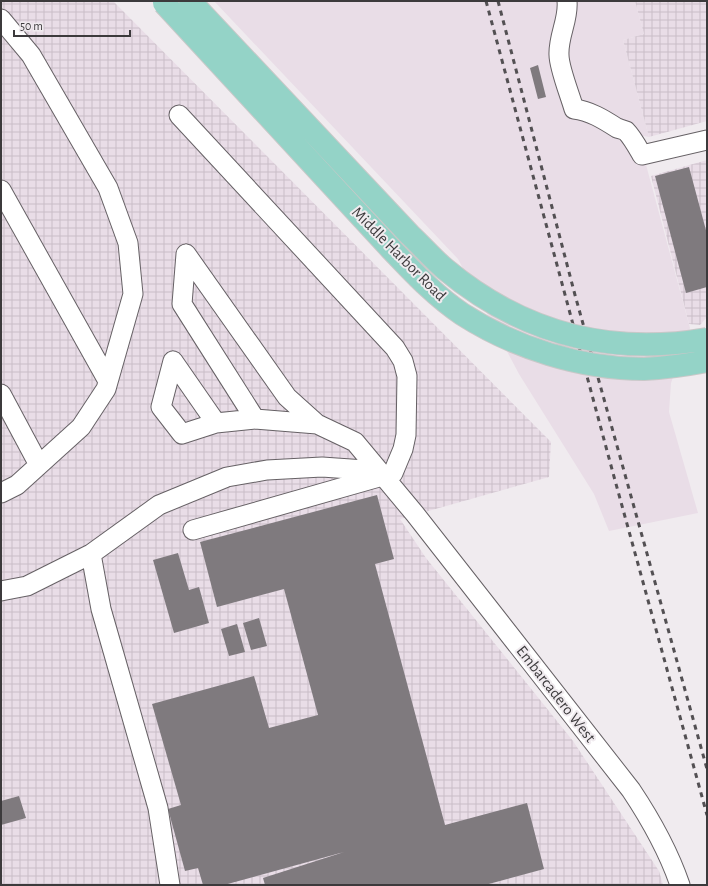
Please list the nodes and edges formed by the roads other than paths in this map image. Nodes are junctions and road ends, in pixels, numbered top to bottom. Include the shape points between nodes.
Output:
1 (190, 1) edge
2 (567, 1) edge
3 (164, 3) dead end
4 (1, 19) edge
5 (179, 115) dead end
6 (707, 140) edge
7 (1, 190) edge
8 (707, 339) edge
9 (707, 361) edge
10 (108, 381) junction
11 (1, 394) edge
12 (254, 419) junction
13 (216, 423) dead end
14 (317, 424) junction
15 (39, 465) junction
16 (382, 474) junction
17 (1, 493) edge
18 (193, 530) dead end
19 (91, 554) junction
20 (1, 591) edge
21 (170, 885) edge
22 (680, 885) edge

1 - 8 main road, Middle Harbor Road, bridge via 410,235 445,269 478,292 506,310 576,338 644,346 681,344
2 - 6 street via 568,12 562,29 558,56 574,109 603,118 618,129 626,131 642,155
3 - 9 main road, Middle Harbor Road, bridge via 428,288 462,314 496,333 567,359 643,369
4 - 10 street via 31,55 108,188 128,243 133,294
5 - 16 street via 394,348 403,361 407,376 406,435 394,474
7 - 10 street
10 - 15 street via 106,389 80,427
11 - 15 street
12 - 13 street
12 - 14 street
12 - 14 street via 182,304 186,254 287,397
14 - 16 street via 355,442
15 - 17 street via 17,485
16 - 18 street
16 - 19 street via 322,467 267,470 226,476 159,505
16 - 22 street, Embarcadero West via 631,790 650,818
19 - 20 street via 28,586
19 - 21 street via 101,609 158,808

